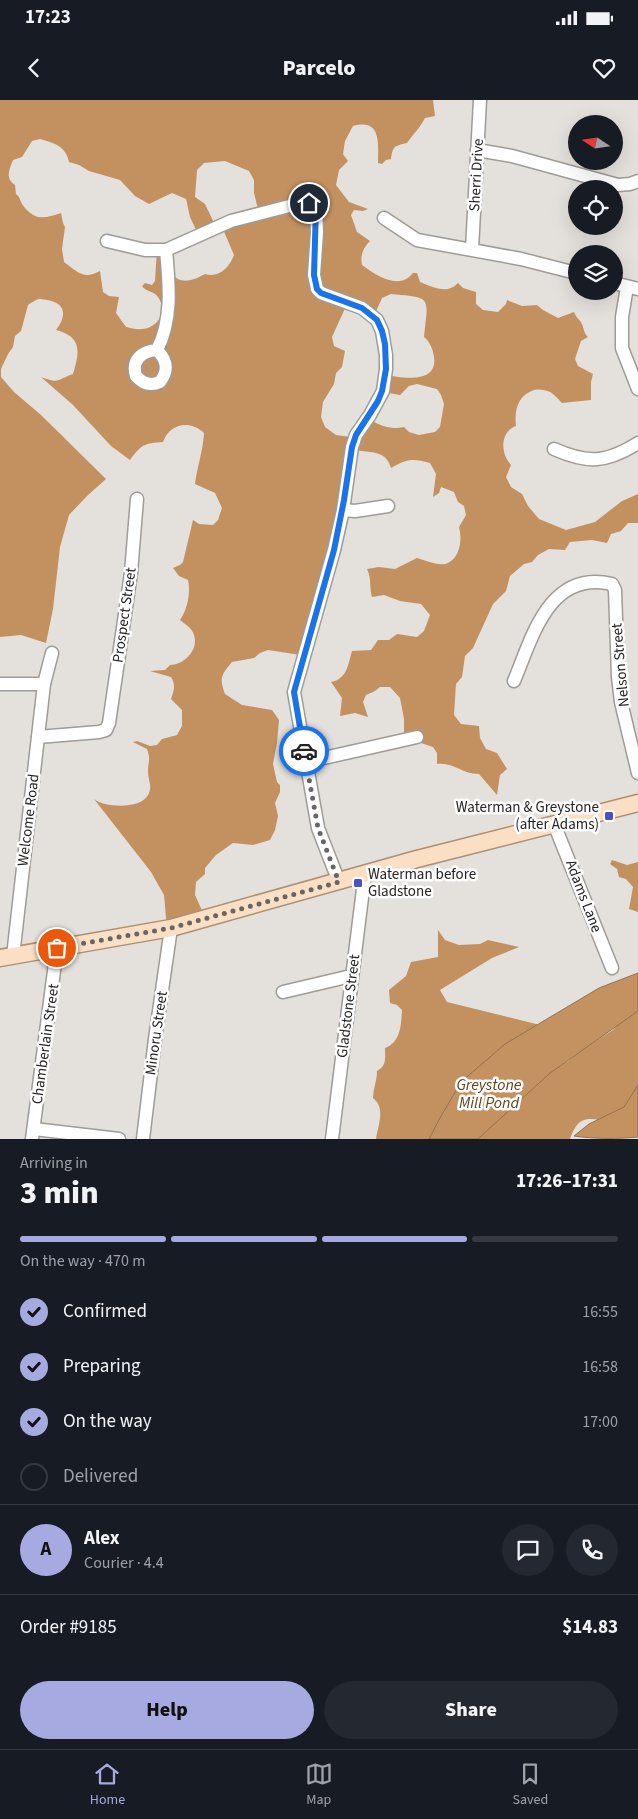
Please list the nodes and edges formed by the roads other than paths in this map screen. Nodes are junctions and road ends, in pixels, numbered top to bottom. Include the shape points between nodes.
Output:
1 (480, 100) edge
2 (477, 150) junction
3 (638, 181) edge
4 (384, 218) dead end
5 (107, 241) dead end
6 (472, 249) junction
7 (166, 250) junction
8 (568, 271) edge
9 (632, 288) edge
10 (157, 350) dead end
11 (638, 388) edge
12 (638, 443) edge
13 (554, 449) dead end
14 (137, 500) dead end
15 (388, 506) dead end
16 (343, 510) junction
17 (52, 653) dead end
18 (514, 681) dead end
19 (0, 684) edge
20 (44, 684) junction
21 (38, 737) junction
22 (418, 737) dead end
23 (306, 762) junction
24 (638, 773) edge
25 (638, 803) edge
26 (554, 824) junction
27 (365, 873) junction
28 (339, 882) junction
29 (171, 928) junction
30 (57, 948) junction
31 (7, 957) edge
32 (612, 968) dead end
33 (352, 976) junction
34 (283, 992) dead end
35 (33, 1134) edge
36 (119, 1139) edge
37 (143, 1139) edge
38 (332, 1139) edge

1 - 2 street, Sherri Drive
2 - 3 street via 618,185
2 - 6 street, Sherri Drive
4 - 6 street via 417,240
5 - 7 street via 146,250
6 - 8 street
7 - 10 street via 170,300
7 - 16 street via 246,216 301,203 316,207 314,275 317,289 369,312 380,326 385,344 386,369 382,391 352,447
9 - 11 street via 622,317 622,348
12 - 13 street via 598,460 573,458
14 - 21 street, Prospect Street via 131,573 109,723 106,730
15 - 16 street
16 - 23 street via 326,584 294,692
17 - 20 street, Welcome Road
18 - 24 street, Nelson Street via 542,616 560,594 587,582 605,582 613,586 621,702
19 - 20 street
20 - 21 street, Welcome Road
21 - 31 street, Welcome Road
22 - 23 street
23 - 28 street via 318,828
25 - 26 main road
26 - 27 main road
26 - 32 street, Adams Lane
27 - 28 main road
27 - 33 street, Gladstone Street
28 - 29 main road
29 - 30 main road
29 - 37 street, Minoru Street
30 - 31 main road
30 - 35 street, Chamberlain Street
33 - 34 street
33 - 38 street, Gladstone Street
35 - 36 street

